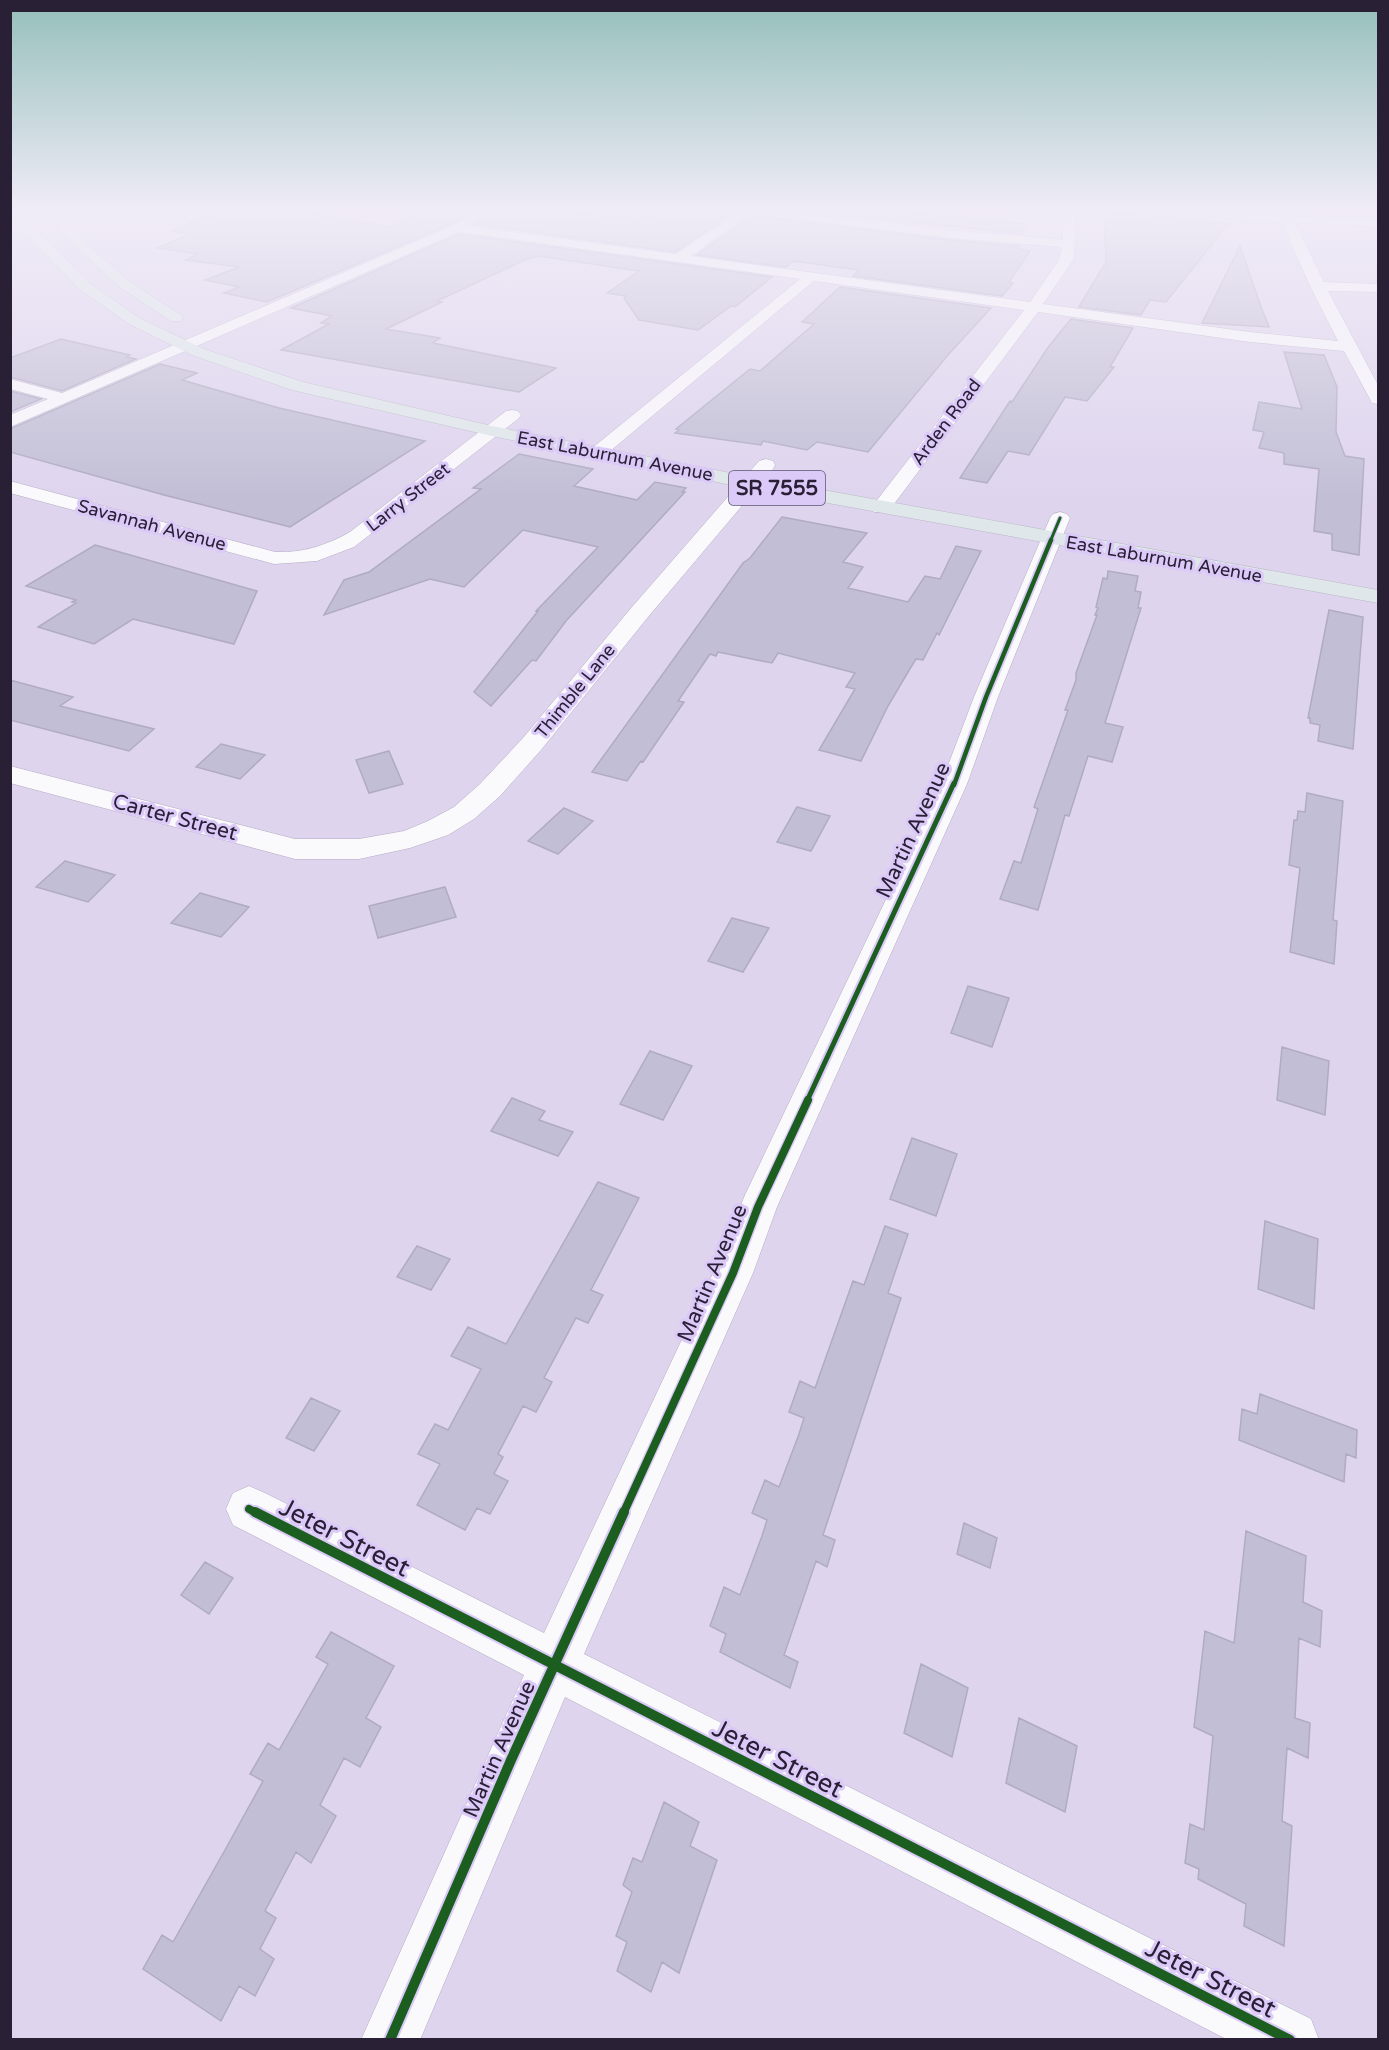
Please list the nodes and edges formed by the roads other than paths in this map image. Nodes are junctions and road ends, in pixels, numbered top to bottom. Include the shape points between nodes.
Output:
1 (113, 307) edge
2 (156, 307) edge
3 (276, 307) edge
4 (775, 307) edge
5 (1034, 307) joint
6 (1328, 307) edge
7 (210, 335) junction
8 (235, 344) dead end
9 (184, 346) junction
10 (1348, 347) junction
11 (329, 375) dead end
12 (10, 384) edge
13 (65, 399) junction
14 (1378, 399) edge
15 (450, 402) dead end
16 (491, 411) dead end
17 (512, 415) junction
18 (532, 419) dead end
19 (10, 422) edge
20 (492, 431) junction
21 (595, 432) dead end
22 (616, 437) junction
23 (636, 441) dead end
24 (597, 453) junction
25 (762, 470) junction
26 (872, 484) dead end
27 (10, 487) edge
28 (896, 488) junction
29 (919, 493) dead end
30 (881, 508) junction
31 (1058, 523) junction
32 (294, 559) joint
33 (1378, 597) edge
34 (10, 774) edge
35 (340, 851) joint
36 (249, 1509) dead end
37 (555, 1667) junction
38 (390, 2040) edge
39 (1290, 2040) edge

1 - 9 main road, East Laburnum Avenue / SR 7555
2 - 7 main road
3 - 7 street
4 - 22 street
5 - 10 street
5 - 28 street, Arden Road
6 - 10 street
7 - 8 main road
7 - 9 street
9 - 13 street
9 - 20 main road, East Laburnum Avenue / SR 7555 via 298,386
10 - 14 street
11 - 15 main road
12 - 13 street
13 - 19 street
16 - 17 main road, East Laburnum Avenue
17 - 18 main road, East Laburnum Avenue
17 - 20 street, Larry Street
20 - 24 main road, East Laburnum Avenue / SR 7555
20 - 32 street, Larry Street via 357,536 322,555
21 - 22 main road, East Laburnum Avenue
22 - 23 main road, East Laburnum Avenue
22 - 24 street
24 - 25 main road, East Laburnum Avenue / SR 7555
25 - 30 main road, East Laburnum Avenue / SR 7555
25 - 35 street, Thimble Lane via 490,790 464,813 438,828 394,843
26 - 28 main road
27 - 32 street, Savannah Avenue via 274,558
28 - 29 main road
28 - 30 street, Arden Road
30 - 31 main road, East Laburnum Avenue / SR 7555
31 - 33 main road, East Laburnum Avenue / SR 7555
31 - 37 street, Martin Avenue via 954,784 758,1207 733,1273
34 - 35 street, Carter Street via 295,849
36 - 37 street, Jeter Street
37 - 38 street, Martin Avenue
37 - 39 street, Jeter Street

